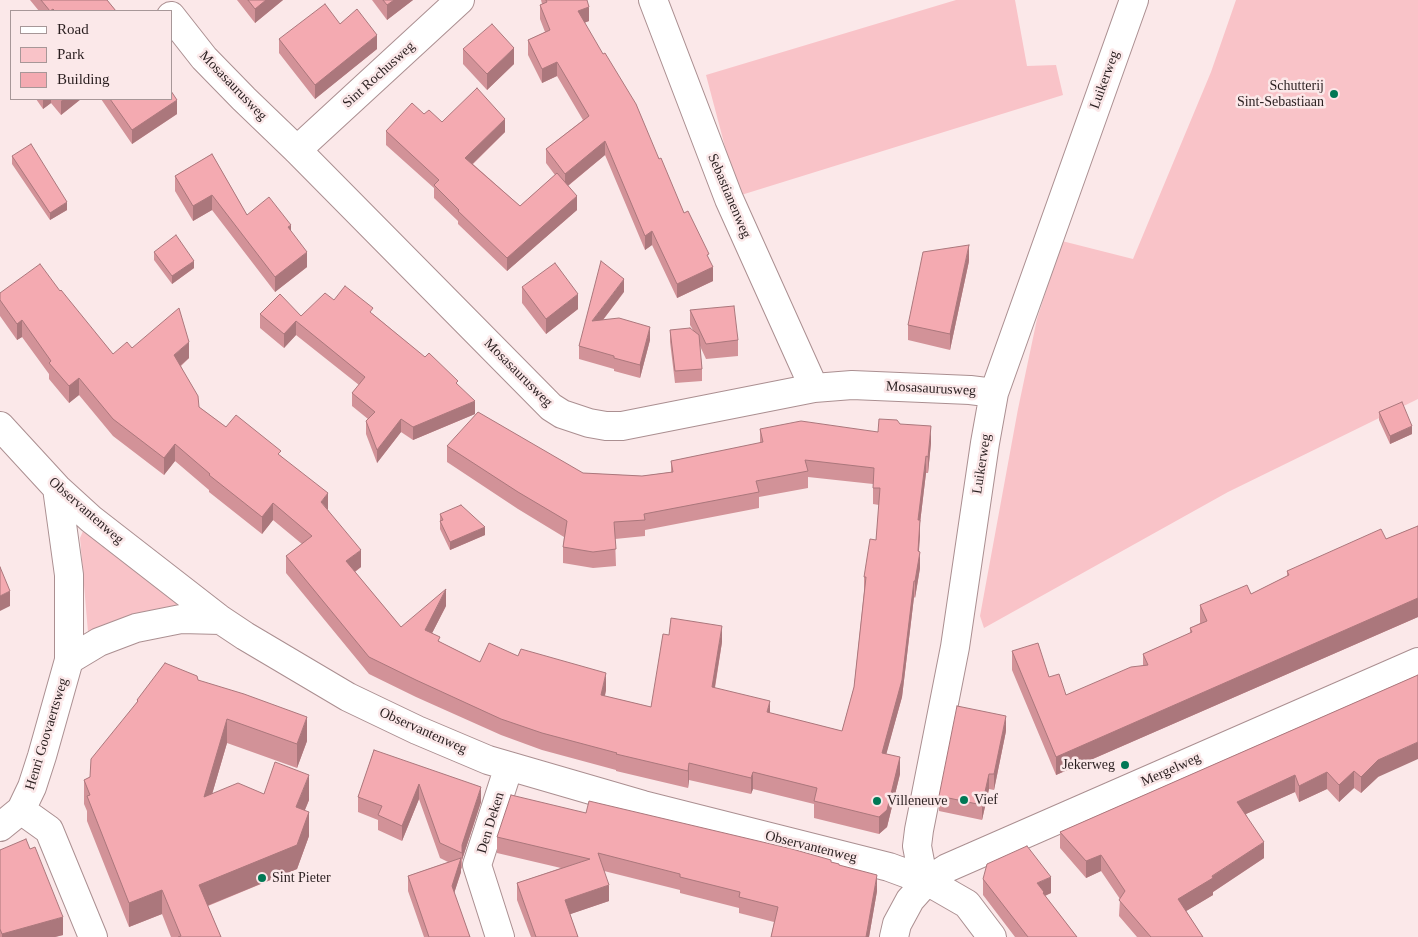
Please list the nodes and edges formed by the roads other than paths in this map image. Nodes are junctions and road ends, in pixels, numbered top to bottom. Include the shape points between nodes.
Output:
1 (159, 0) edge
2 (460, 0) edge
3 (653, 0) edge
4 (1134, 0) edge
5 (167, 10) edge
6 (172, 17) edge
7 (297, 150) junction
8 (814, 388) junction
9 (994, 393) junction
10 (0, 426) edge
11 (57, 488) junction
12 (221, 620) junction
13 (69, 660) junction
14 (1418, 662) edge
15 (508, 766) junction
16 (21, 810) junction
17 (0, 827) edge
18 (927, 881) junction
19 (93, 937) edge
20 (500, 937) edge
21 (894, 937) edge
22 (992, 937) edge

1 - 5 street
2 - 7 street, Sint Rochusweg
3 - 8 street, Sebastianenweg via 729,199
4 - 9 street, Luikerweg
6 - 7 street, Mosasaurusweg via 204,58
7 - 8 street, Mosasaurusweg via 551,407 562,414 589,423 622,426
8 - 9 street, Mosasaurusweg via 852,385
9 - 18 street, Luikerweg via 955,647 918,830 917,846
10 - 11 street, Observantenweg
11 - 12 street, Observantenweg via 91,519
11 - 13 street, Henri Goovaertsweg via 69,575
12 - 13 street, Henri Goovaertsweg via 181,619 136,628 99,642
12 - 15 street, Observantenweg via 348,697 417,730
13 - 16 street, Henri Goovaertsweg via 42,756
14 - 18 street, Mergelweg via 947,868
15 - 18 street, Observantenweg via 642,805 889,867
15 - 20 street, Den Deken via 478,865
16 - 17 street, Henri Goovaertsweg
16 - 19 street via 49,830
18 - 21 street via 904,910
18 - 22 street via 967,904

